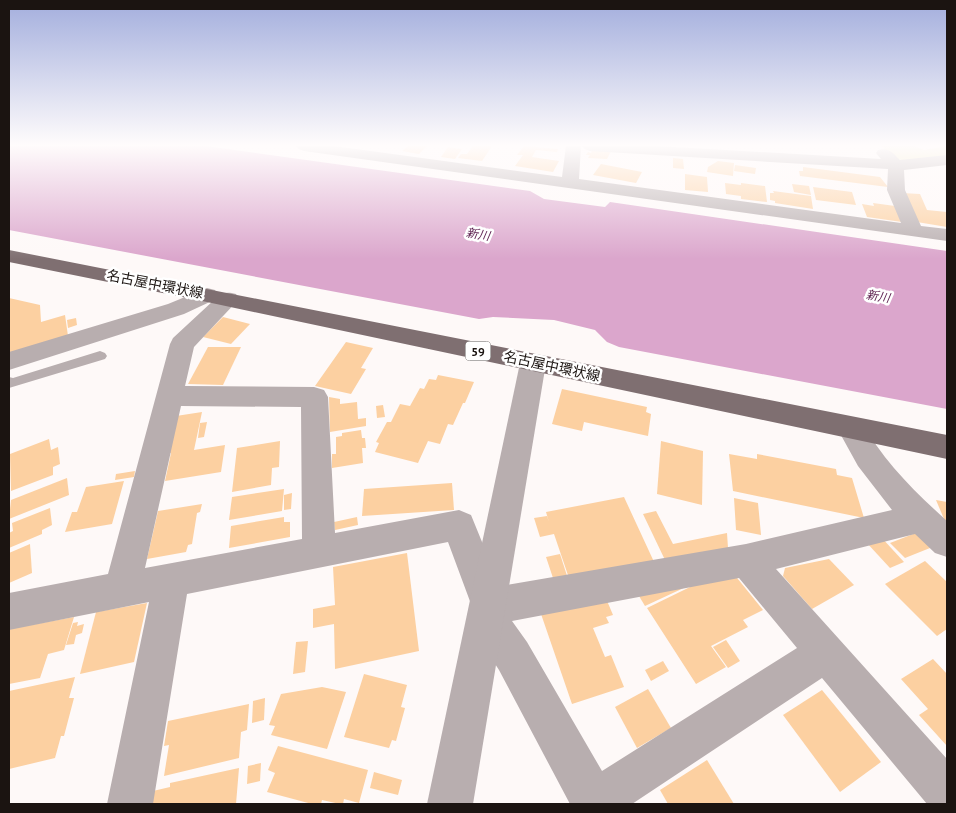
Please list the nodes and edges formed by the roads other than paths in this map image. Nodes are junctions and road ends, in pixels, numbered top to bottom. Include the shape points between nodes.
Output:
1 (584, 184) edge
2 (896, 184) edge
3 (914, 230) junction
4 (947, 235) edge
5 (9, 256) edge
6 (218, 297) junction
7 (100, 356) dead end
8 (9, 361) edge
9 (533, 363) junction
10 (9, 382) edge
11 (170, 396) junction
12 (850, 428) junction
13 (947, 447) edge
14 (934, 530) edge
15 (319, 551) junction
16 (746, 560) junction
17 (171, 580) junction
18 (122, 589) junction
19 (487, 608) junction
20 (9, 611) edge
21 (826, 652) junction
22 (947, 794) edge
23 (594, 803) edge
24 (130, 804) edge
25 (450, 804) edge

1 - 3 street
2 - 3 street
3 - 4 street
5 - 6 main road, 名古屋中環状線 / 59
6 - 8 street
6 - 9 main road, 名古屋中環状線 / 59
6 - 11 street via 182,344
7 - 10 lane
9 - 12 main road, 名古屋中環状線 / 59
9 - 19 street
11 - 15 street via 314,397
11 - 18 street
12 - 13 main road, 名古屋中環状線 / 59
12 - 14 street via 859,447
14 - 16 street
15 - 17 street
15 - 19 street via 459,524
16 - 19 street
16 - 21 street
17 - 18 street
17 - 24 street
18 - 20 street
19 - 23 street
19 - 25 street
21 - 22 street
21 - 23 street

